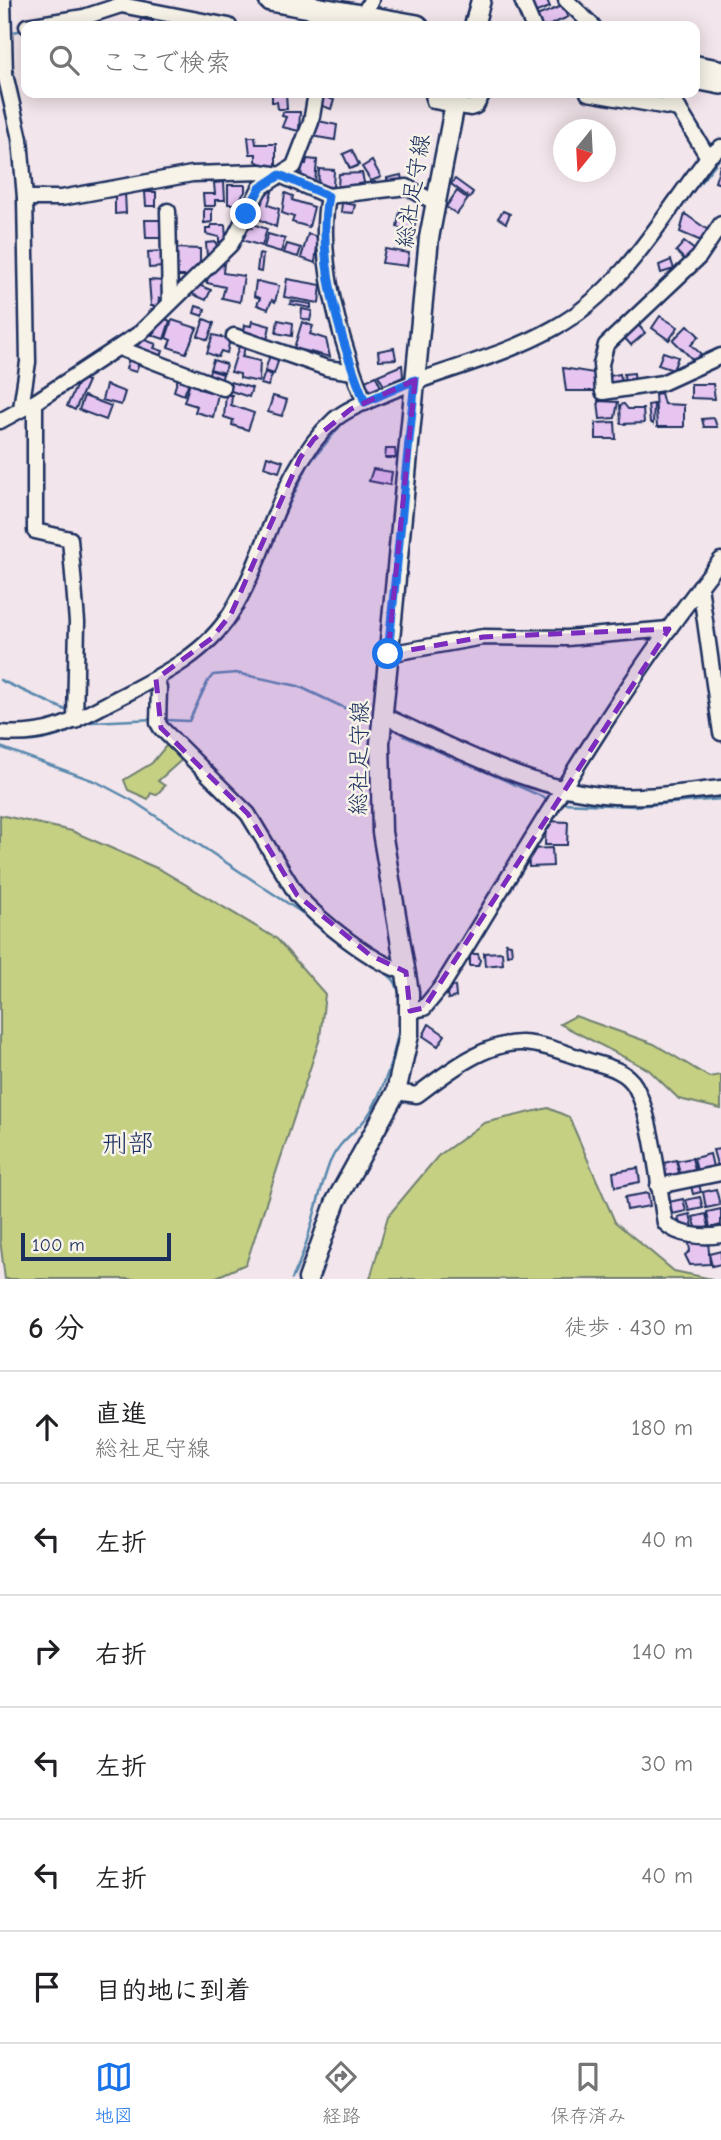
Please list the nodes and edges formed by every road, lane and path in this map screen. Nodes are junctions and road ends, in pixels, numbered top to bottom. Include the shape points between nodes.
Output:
1 (4, 0) edge
2 (270, 0) edge
3 (481, 0) edge
4 (522, 0) edge
5 (566, 0) edge
6 (121, 3) edge
7 (361, 10) edge
8 (59, 21) edge
9 (206, 21) edge
10 (400, 21) edge
11 (475, 21) edge
12 (531, 21) edge
13 (588, 21) edge
14 (21, 27) edge
15 (2, 30) edge
16 (700, 64) edge
17 (721, 68) edge
18 (700, 79) edge
19 (721, 83) edge
20 (315, 98) edge
21 (434, 98) edge
22 (480, 98) edge
23 (616, 98) edge
24 (675, 98) edge
25 (455, 99) edge
26 (679, 109) junction
27 (721, 147) edge
28 (708, 157) junction
29 (280, 175) junction
30 (328, 196) junction
31 (24, 198) junction
32 (434, 202) junction
33 (168, 211) dead end
34 (721, 224) edge
35 (170, 303) junction
36 (234, 336) dead end
37 (119, 348) junction
38 (721, 356) edge
39 (353, 372) junction
40 (415, 380) junction
41 (223, 388) dead end
42 (365, 402) junction
43 (28, 405) junction
44 (0, 421) edge
45 (721, 560) edge
46 (700, 586) junction
47 (669, 629) junction
48 (388, 654) junction
49 (157, 683) junction
50 (382, 715) junction
51 (75, 720) junction
52 (0, 733) edge
53 (721, 733) edge
54 (721, 788) edge
55 (558, 798) junction
56 (406, 972) junction
57 (410, 1011) junction
58 (396, 1092) junction
59 (721, 1173) edge
60 (658, 1186) junction
61 (721, 1235) edge
62 (308, 1279) edge

1 - 15 street
2 - 7 highway
3 - 11 main road
4 - 12 street
5 - 13 street
6 - 8 street
6 - 9 street
7 - 10 highway
14 - 15 street
15 - 31 street via 5,74 20,139
16 - 17 street
18 - 19 highway
20 - 29 street via 300,154 294,166
21 - 25 street via 434,102
22 - 25 street via 474,108
23 - 26 street
24 - 26 street
25 - 32 main road, 総社足守線
26 - 28 street
27 - 28 street
28 - 40 street via 613,282 581,309 554,328
29 - 30 street
29 - 31 street via 192,174 61,198
29 - 35 street via 260,188 231,244
30 - 32 street via 407,187
30 - 39 street via 324,218 335,316
31 - 43 street
32 - 40 main road, 総社足守線
33 - 35 street
34 - 38 street via 699,257 606,345 601,364 603,392 663,383
35 - 37 street
36 - 39 street via 327,368
37 - 41 street
37 - 43 street
39 - 42 street
40 - 42 street
40 - 48 main road, 総社足守線
42 - 49 street via 337,417 300,458 231,614 212,638
43 - 44 street
43 - 51 street via 35,531 70,539 77,622
45 - 46 street
46 - 47 street
46 - 53 street
47 - 48 street via 567,638 484,637
47 - 55 street
48 - 50 main road, 総社足守線
49 - 51 street
49 - 56 street via 158,719 248,814 307,906 370,955
50 - 55 street
50 - 56 main road, 総社足守線 via 381,823
51 - 52 street via 29,735
54 - 55 street via 635,797
55 - 57 street via 442,986 424,1008
56 - 57 main road, 総社足守線
57 - 58 main road, 総社足守線
58 - 60 street via 417,1095 445,1075 508,1044 543,1046 611,1067 636,1087
58 - 62 main road, 総社足守線 via 336,1200
59 - 60 street
60 - 61 street via 665,1223 672,1230

